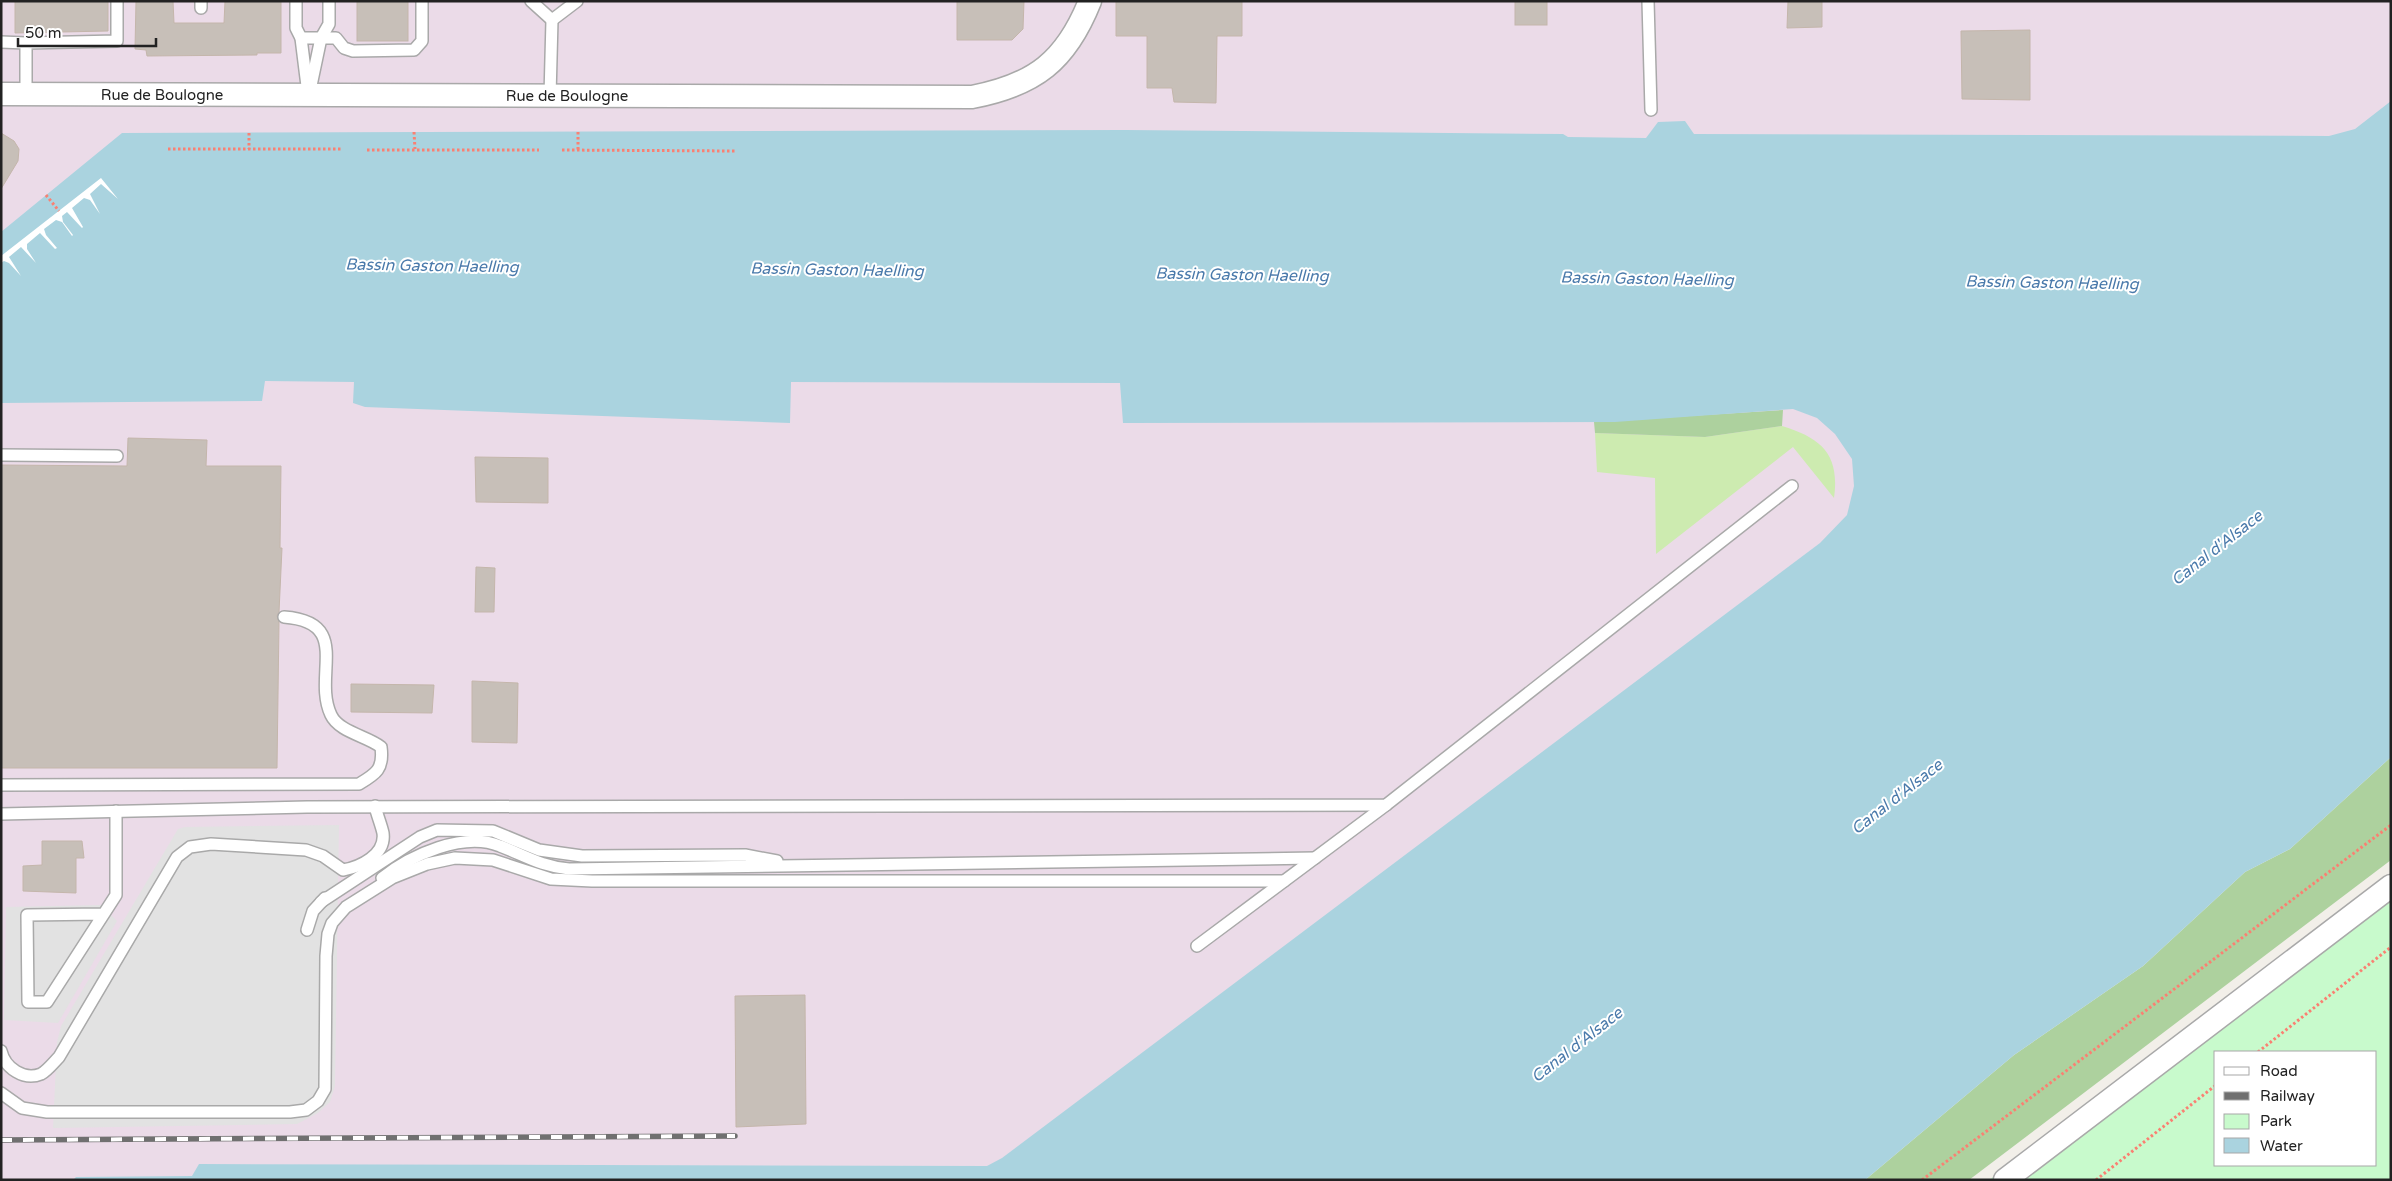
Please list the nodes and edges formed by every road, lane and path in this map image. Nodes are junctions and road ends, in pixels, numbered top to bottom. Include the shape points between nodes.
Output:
1 (117, 1) edge
2 (296, 1) edge
3 (329, 1) edge
4 (422, 1) edge
5 (531, 1) edge
6 (577, 1) edge
7 (1090, 1) edge
8 (1648, 1) edge
9 (552, 20) junction
10 (302, 38) junction
11 (321, 38) junction
12 (1, 42) edge
13 (26, 43) junction
14 (1, 94) edge
15 (26, 94) junction
16 (309, 95) junction
17 (550, 96) junction
18 (1651, 110) dead end
19 (414, 132) dead end
20 (578, 132) dead end
21 (248, 133) dead end
22 (168, 149) dead end
23 (249, 149) junction
24 (342, 149) dead end
25 (414, 149) junction
26 (367, 150) dead end
27 (539, 150) dead end
28 (562, 150) dead end
29 (578, 150) junction
30 (735, 151) dead end
31 (46, 195) dead end
32 (58, 211) dead end
33 (1, 455) edge
34 (117, 456) dead end
35 (1792, 486) dead end
36 (284, 617) dead end
37 (1, 785) edge
38 (1386, 805) junction
39 (375, 806) junction
40 (116, 812) junction
41 (1, 814) edge
42 (2391, 825) edge
43 (1315, 858) junction
44 (802, 866) junction
45 (356, 868) junction
46 (1284, 881) junction
47 (2391, 886) edge
48 (321, 902) junction
49 (346, 907) junction
50 (102, 914) junction
51 (307, 930) dead end
52 (1197, 946) dead end
53 (2391, 947) edge
54 (1, 1051) edge
55 (2259, 1051) edge
56 (2214, 1087) edge
57 (1, 1093) edge
58 (1922, 1180) edge
59 (2005, 1180) edge
60 (2096, 1180) edge

1 - 13 lane via 117,41
2 - 10 lane via 296,28
3 - 11 lane via 329,24
4 - 11 lane via 422,41 414,50 353,51 344,48 336,38
5 - 9 lane
6 - 9 lane
7 - 17 street, Rue de Boulogne via 1072,40 1048,66 1016,85 972,97
8 - 18 lane
9 - 17 lane
10 - 11 lane
10 - 16 lane
11 - 16 lane
12 - 13 lane
13 - 15 lane
14 - 15 street, Rue de Boulogne
15 - 16 street, Rue de Boulogne
16 - 17 street, Rue de Boulogne
19 - 25 path
20 - 29 path
21 - 23 path
22 - 23 path
23 - 24 path
25 - 26 path
25 - 27 path
28 - 29 path
29 - 30 path
31 - 32 path
33 - 34 lane
35 - 38 lane
36 - 37 lane via 313,623 324,635 326,698 331,716 340,726 381,747 383,760 375,775 359,784
38 - 39 lane
38 - 43 lane
39 - 40 lane
39 - 45 lane via 383,835 382,844 371,860
40 - 41 lane
40 - 50 lane via 116,895
42 - 58 path
43 - 44 lane
43 - 46 lane
44 - 48 lane via 745,855 582,856 539,850 493,831 437,830 420,837
44 - 49 lane via 569,869 547,866 498,845 474,842 431,850 399,865
45 - 48 lane
45 - 54 lane via 343,870 323,856 306,850 211,844 190,847 177,857 59,1057 42,1074 26,1076 3,1060
46 - 49 lane via 592,881 551,879 494,860 455,858 427,864 392,878
46 - 52 lane
47 - 59 street
48 - 51 lane via 313,911
49 - 57 lane via 332,922 328,934 325,1089 318,1101 306,1110 47,1112 22,1108
50 - 50 lane via 47,1002 28,1002 27,915
53 - 55 path
56 - 60 path

